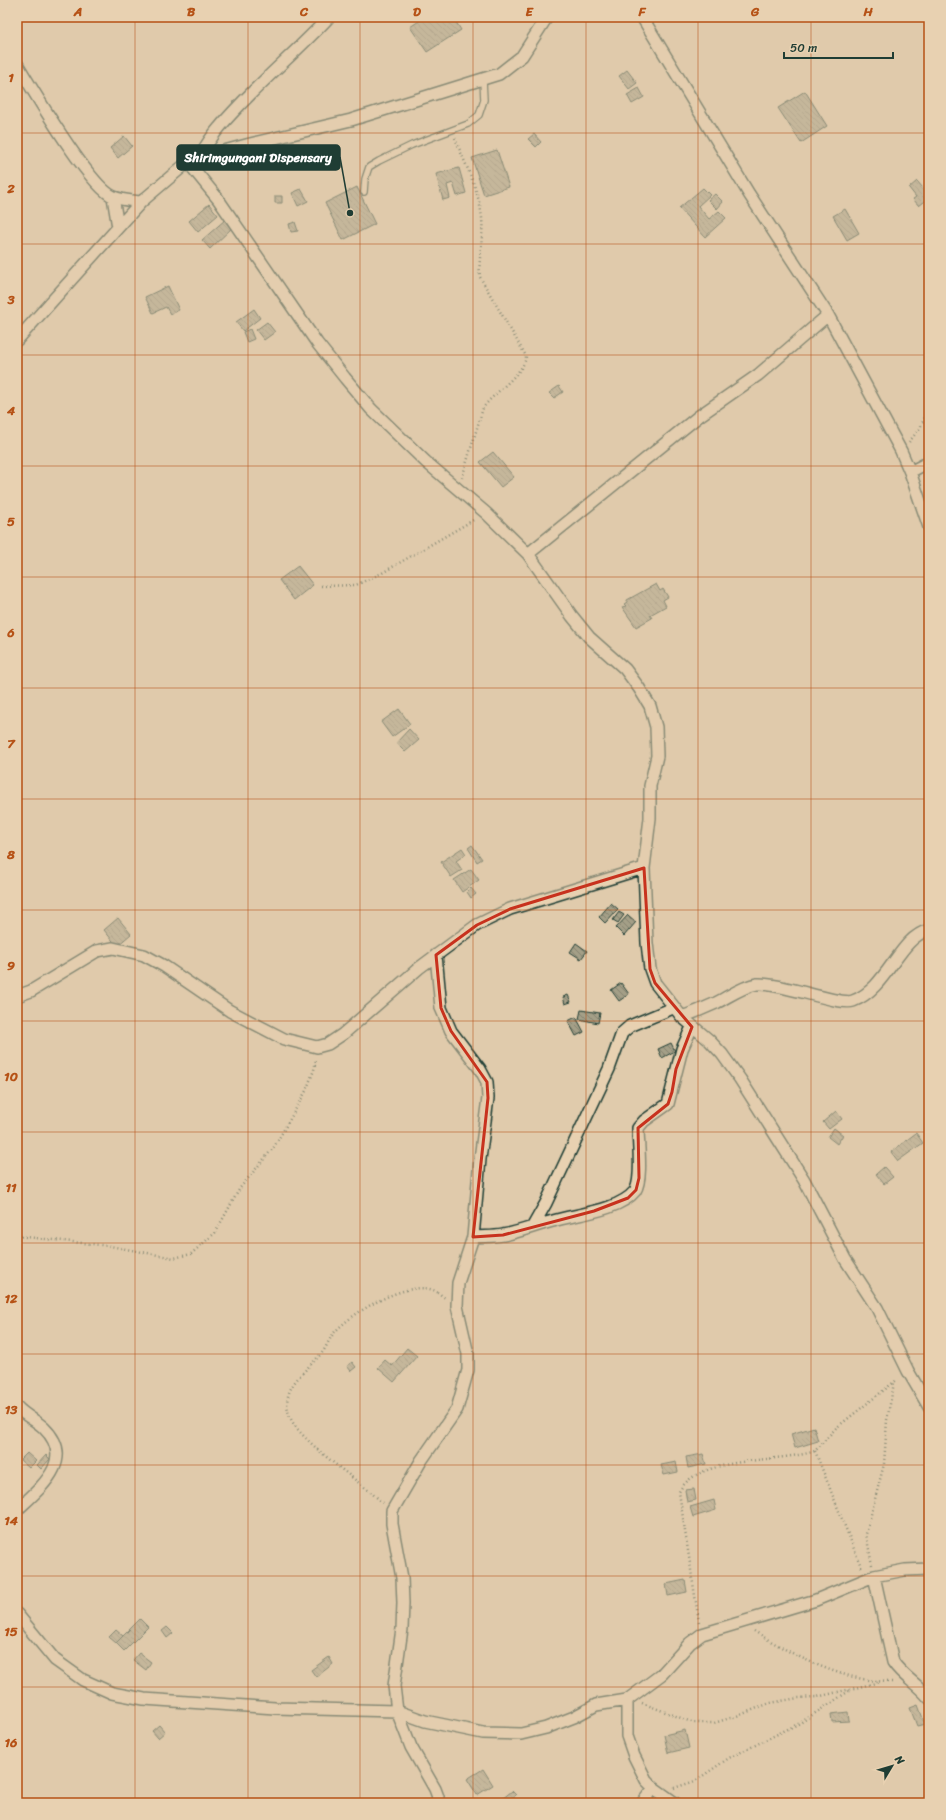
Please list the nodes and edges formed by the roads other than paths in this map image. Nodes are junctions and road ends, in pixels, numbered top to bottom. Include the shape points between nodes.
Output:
1 (329, 17) edge
2 (547, 17) edge
3 (642, 17) edge
4 (17, 64) edge
5 (483, 80) junction
6 (193, 160) junction
7 (364, 192) dead end
8 (113, 197) junction
9 (141, 202) junction
10 (118, 227) junction
11 (828, 314) junction
12 (17, 340) edge
13 (929, 462) edge
14 (910, 472) junction
15 (929, 526) edge
16 (528, 554) junction
17 (644, 868) junction
18 (929, 930) edge
19 (436, 955) junction
20 (17, 996) edge
21 (673, 1008) junction
22 (682, 1017) junction
23 (692, 1027) junction
24 (533, 1226) junction
25 (473, 1237) junction
26 (17, 1407) edge
27 (929, 1407) edge
28 (17, 1510) edge
29 (929, 1569) edge
30 (870, 1577) junction
31 (17, 1614) edge
32 (929, 1698) edge
33 (629, 1699) junction
34 (397, 1711) junction
35 (659, 1791) junction
36 (436, 1803) edge
37 (642, 1803) edge
38 (675, 1803) edge

1 - 6 street via 234,112
2 - 5 street via 522,56 499,74
3 - 11 street via 749,194
4 - 8 street via 78,160
5 - 6 street via 351,120
5 - 7 lane via 484,100 479,114 468,124 412,146 369,167
6 - 9 street
6 - 16 street via 317,343 345,378 426,462 486,513
8 - 9 street
8 - 10 street
9 - 10 street
10 - 12 street
11 - 14 street
11 - 16 street via 758,375 699,416
13 - 14 street
14 - 15 street
16 - 17 street via 572,616 589,637 625,669 650,706 656,727 657,756 650,786 650,818
17 - 19 street via 510,909 477,925
17 - 21 street via 650,969 655,983
18 - 22 street via 915,937 906,946 882,980 865,995 851,1002 757,984
19 - 20 street via 343,1034 328,1044 317,1047 284,1039 230,1011 144,955 113,948 97,951 30,992
19 - 25 street via 441,1008 451,1031 487,1082 488,1098
21 - 22 street
21 - 24 street via 630,1026 622,1034 609,1069
22 - 23 street
23 - 24 street via 682,1049 668,1104 638,1128 639,1178 636,1190 617,1204
23 - 27 street via 722,1054 804,1180 845,1259 877,1308
24 - 25 street via 503,1235
25 - 34 street via 458,1283 456,1306 468,1354 468,1370 457,1409 420,1461 392,1511 403,1602 394,1686
26 - 28 street via 53,1438 57,1449 57,1461 50,1476
29 - 30 street via 905,1570
30 - 32 street via 893,1662 900,1672
30 - 33 street via 816,1600 702,1634 690,1643 662,1674
31 - 34 street via 55,1660 83,1680 112,1693 144,1699 275,1708
33 - 34 street via 596,1705 546,1728 521,1734 483,1733 426,1721
33 - 35 street via 627,1736 646,1780
34 - 36 street via 411,1747 435,1789 438,1797
35 - 37 street
35 - 38 street

